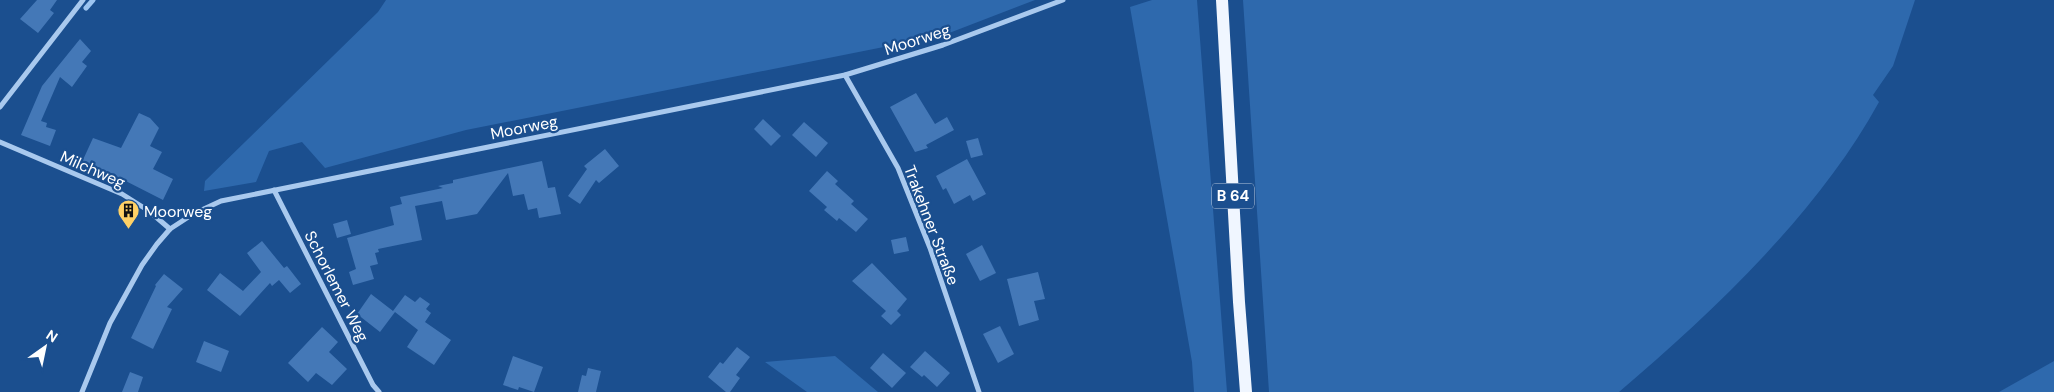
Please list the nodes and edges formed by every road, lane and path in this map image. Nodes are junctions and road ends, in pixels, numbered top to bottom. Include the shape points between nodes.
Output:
1 (84, 0) edge
2 (1063, 0) edge
3 (1222, 0) edge
4 (845, 75) junction
5 (0, 107) edge
6 (0, 142) edge
7 (274, 190) junction
8 (170, 230) junction
9 (82, 392) edge
10 (379, 392) edge
11 (980, 392) edge
12 (1246, 392) edge

1 - 5 street
2 - 4 street, Moorweg via 943,45
3 - 12 main road, B 64
4 - 7 street, Moorweg
4 - 11 street, Trakehner Straße via 898,168 930,248
6 - 8 street, Milchweg via 122,194
7 - 8 street, Moorweg via 221,200
7 - 10 street, Schorlemer Weg via 373,386
8 - 9 street, Moorweg via 142,265 110,323

